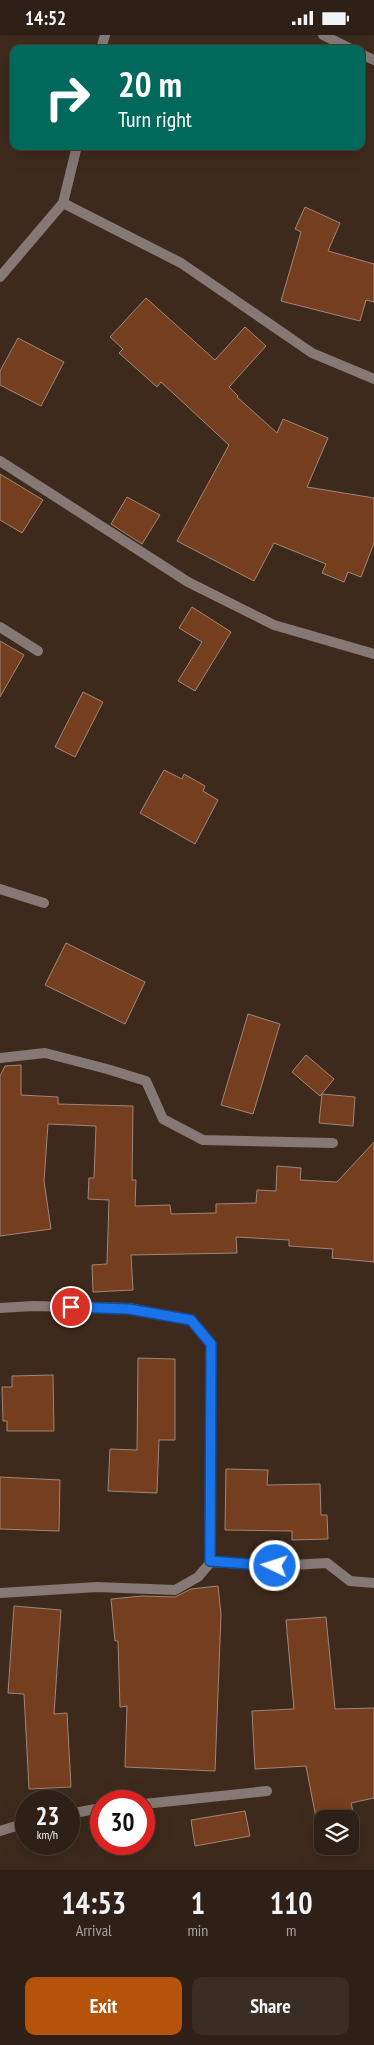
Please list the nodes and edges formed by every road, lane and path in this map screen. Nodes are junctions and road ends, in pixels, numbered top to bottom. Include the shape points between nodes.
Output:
1 (323, 35) edge
2 (343, 45) edge
3 (76, 150) edge
4 (63, 203) junction
5 (0, 277) edge
6 (374, 379) edge
7 (0, 461) edge
8 (0, 627) edge
9 (38, 651) dead end
10 (374, 655) edge
11 (0, 889) edge
12 (44, 903) dead end
13 (0, 1058) edge
14 (333, 1143) dead end
15 (0, 1308) edge
16 (210, 1561) junction
17 (374, 1583) edge
18 (0, 1593) edge
19 (266, 1791) dead end
20 (155, 1803) edge
21 (15, 1826) edge
22 (0, 1831) edge

1 - 2 street
3 - 4 street
4 - 5 street
4 - 6 street via 181,263 312,353
7 - 10 street via 188,582 274,625
8 - 9 street
11 - 12 street
13 - 14 street via 45,1053 146,1081 163,1119 203,1140
15 - 16 street via 129,1309 191,1320 211,1344
16 - 17 street via 275,1566 326,1563 350,1581
16 - 18 street via 198,1577 175,1590 97,1587
19 - 20 street
21 - 22 street

